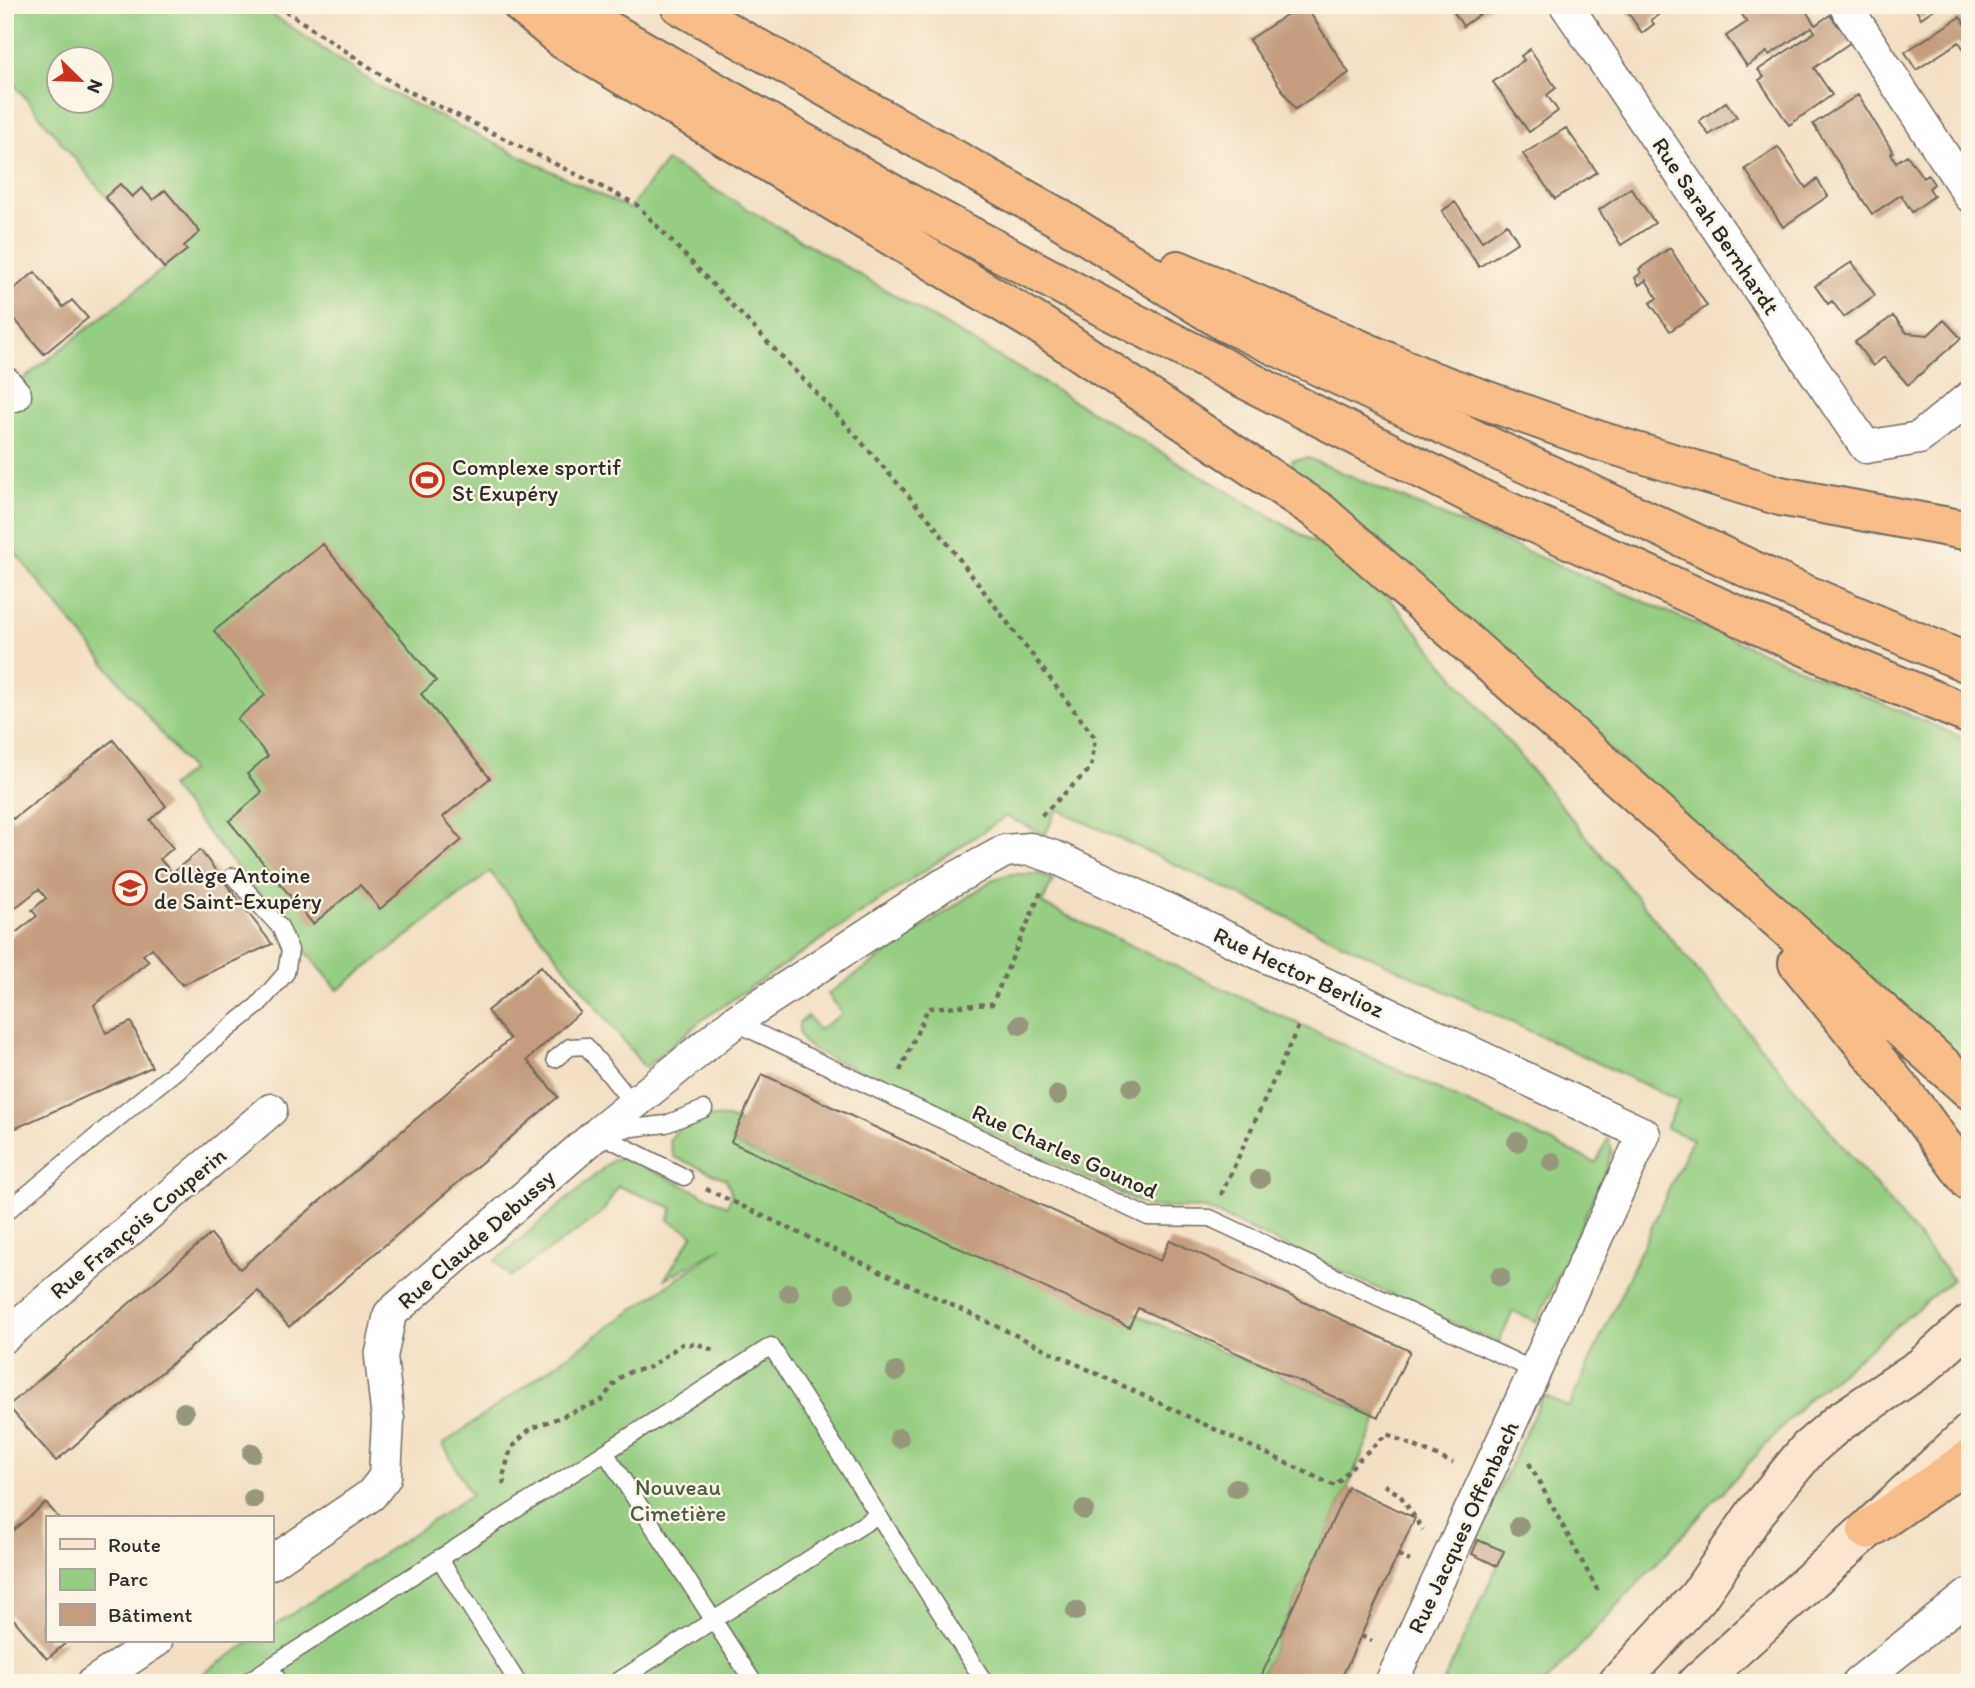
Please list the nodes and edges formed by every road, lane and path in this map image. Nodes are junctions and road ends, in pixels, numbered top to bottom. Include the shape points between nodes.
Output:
1 (276, 5) edge
2 (522, 5) edge
3 (564, 5) edge
4 (680, 5) edge
5 (1566, 5) edge
6 (1846, 5) edge
7 (1970, 196) edge
8 (1057, 217) junction
9 (1970, 397) edge
10 (1970, 531) edge
11 (1970, 664) edge
12 (1970, 715) edge
13 (1005, 851) junction
14 (1057, 858) junction
15 (1726, 874) junction
16 (233, 876) dead end
17 (734, 1022) junction
18 (1299, 1025) dead end
19 (555, 1059) dead end
20 (1970, 1090) edge
21 (889, 1095) junction
22 (634, 1105) junction
23 (704, 1109) dead end
24 (271, 1110) dead end
25 (598, 1133) junction
26 (684, 1177) joint
27 (1970, 1182) edge
28 (5, 1213) edge
29 (1210, 1218) junction
30 (1970, 1324) edge
31 (5, 1336) edge
32 (733, 1371) junction
33 (1535, 1371) junction
34 (1509, 1426) junction
35 (1970, 1433) edge
36 (605, 1452) junction
37 (1970, 1459) edge
38 (1455, 1464) dead end
39 (1384, 1485) dead end
40 (514, 1510) junction
41 (878, 1516) junction
42 (1867, 1530) junction
43 (1426, 1535) dead end
44 (1417, 1554) dead end
45 (1398, 1555) dead end
46 (439, 1558) junction
47 (273, 1562) edge
48 (1599, 1593) dead end
49 (1970, 1594) edge
50 (713, 1620) junction
51 (1360, 1636) dead end
52 (154, 1642) edge
53 (1371, 1653) dead end
54 (270, 1667) junction
55 (93, 1683) edge
56 (245, 1683) edge
57 (280, 1683) edge
58 (518, 1683) edge
59 (615, 1683) edge
60 (754, 1683) edge
61 (985, 1683) edge
62 (1391, 1683) edge
63 (1618, 1683) edge
64 (1697, 1683) edge
65 (1858, 1683) edge

1 - 13 path via 396,85 636,204 842,419 920,509 1094,738 1091,768
2 - 15 highway via 565,40 1042,326 1320,512
3 - 12 highway via 899,198 1485,501 1814,650
4 - 8 highway
5 - 9 street, Rue Sarah Bernhardt via 1866,447 1919,438
6 - 7 street
8 - 10 highway via 1432,381 1597,440 1780,496
8 - 11 highway via 1225,323 1786,586
13 - 14 street, Rue Hector Berlioz via 1030,849
13 - 17 street via 943,885
14 - 21 path via 992,1004 928,1008
14 - 33 street, Rue Hector Berlioz via 1644,1134
15 - 20 highway
15 - 27 highway via 1914,1105
16 - 28 lane via 280,928 290,950 286,973 257,1006
17 - 21 lane, Rue Charles Gounod
17 - 22 street, Rue Claude Debussy
18 - 29 path
19 - 22 lane via 570,1046 586,1046
21 - 29 lane, Rue Charles Gounod via 1148,1217
22 - 25 street, Rue Claude Debussy
23 - 25 lane via 666,1124
24 - 31 street, Rue François Couperin
25 - 26 lane
25 - 47 street, Rue Claude Debussy via 390,1314 381,1357 388,1420 385,1477 371,1495
26 - 38 path via 1335,1486 1387,1434
29 - 33 lane, Rue Charles Gounod
30 - 63 street via 1923,1366 1838,1423 1808,1449 1756,1512 1698,1597
32 - 36 lane
32 - 40 path via 713,1350 682,1344 650,1367 618,1379 601,1401 530,1429 511,1448 503,1477
32 - 41 lane via 771,1346
33 - 34 street, Rue Jacques Offenbach
34 - 48 path
34 - 62 street, Rue Jacques Offenbach
35 - 42 street
36 - 40 lane
36 - 50 lane
37 - 42 highway
39 - 43 path via 1400,1494
40 - 46 lane
41 - 50 lane
41 - 61 lane
42 - 64 street
44 - 45 path via 1413,1562
46 - 54 lane
46 - 58 lane
49 - 65 street
50 - 59 lane
50 - 60 lane
51 - 53 path via 1375,1643
52 - 55 street
54 - 56 lane
54 - 57 lane

